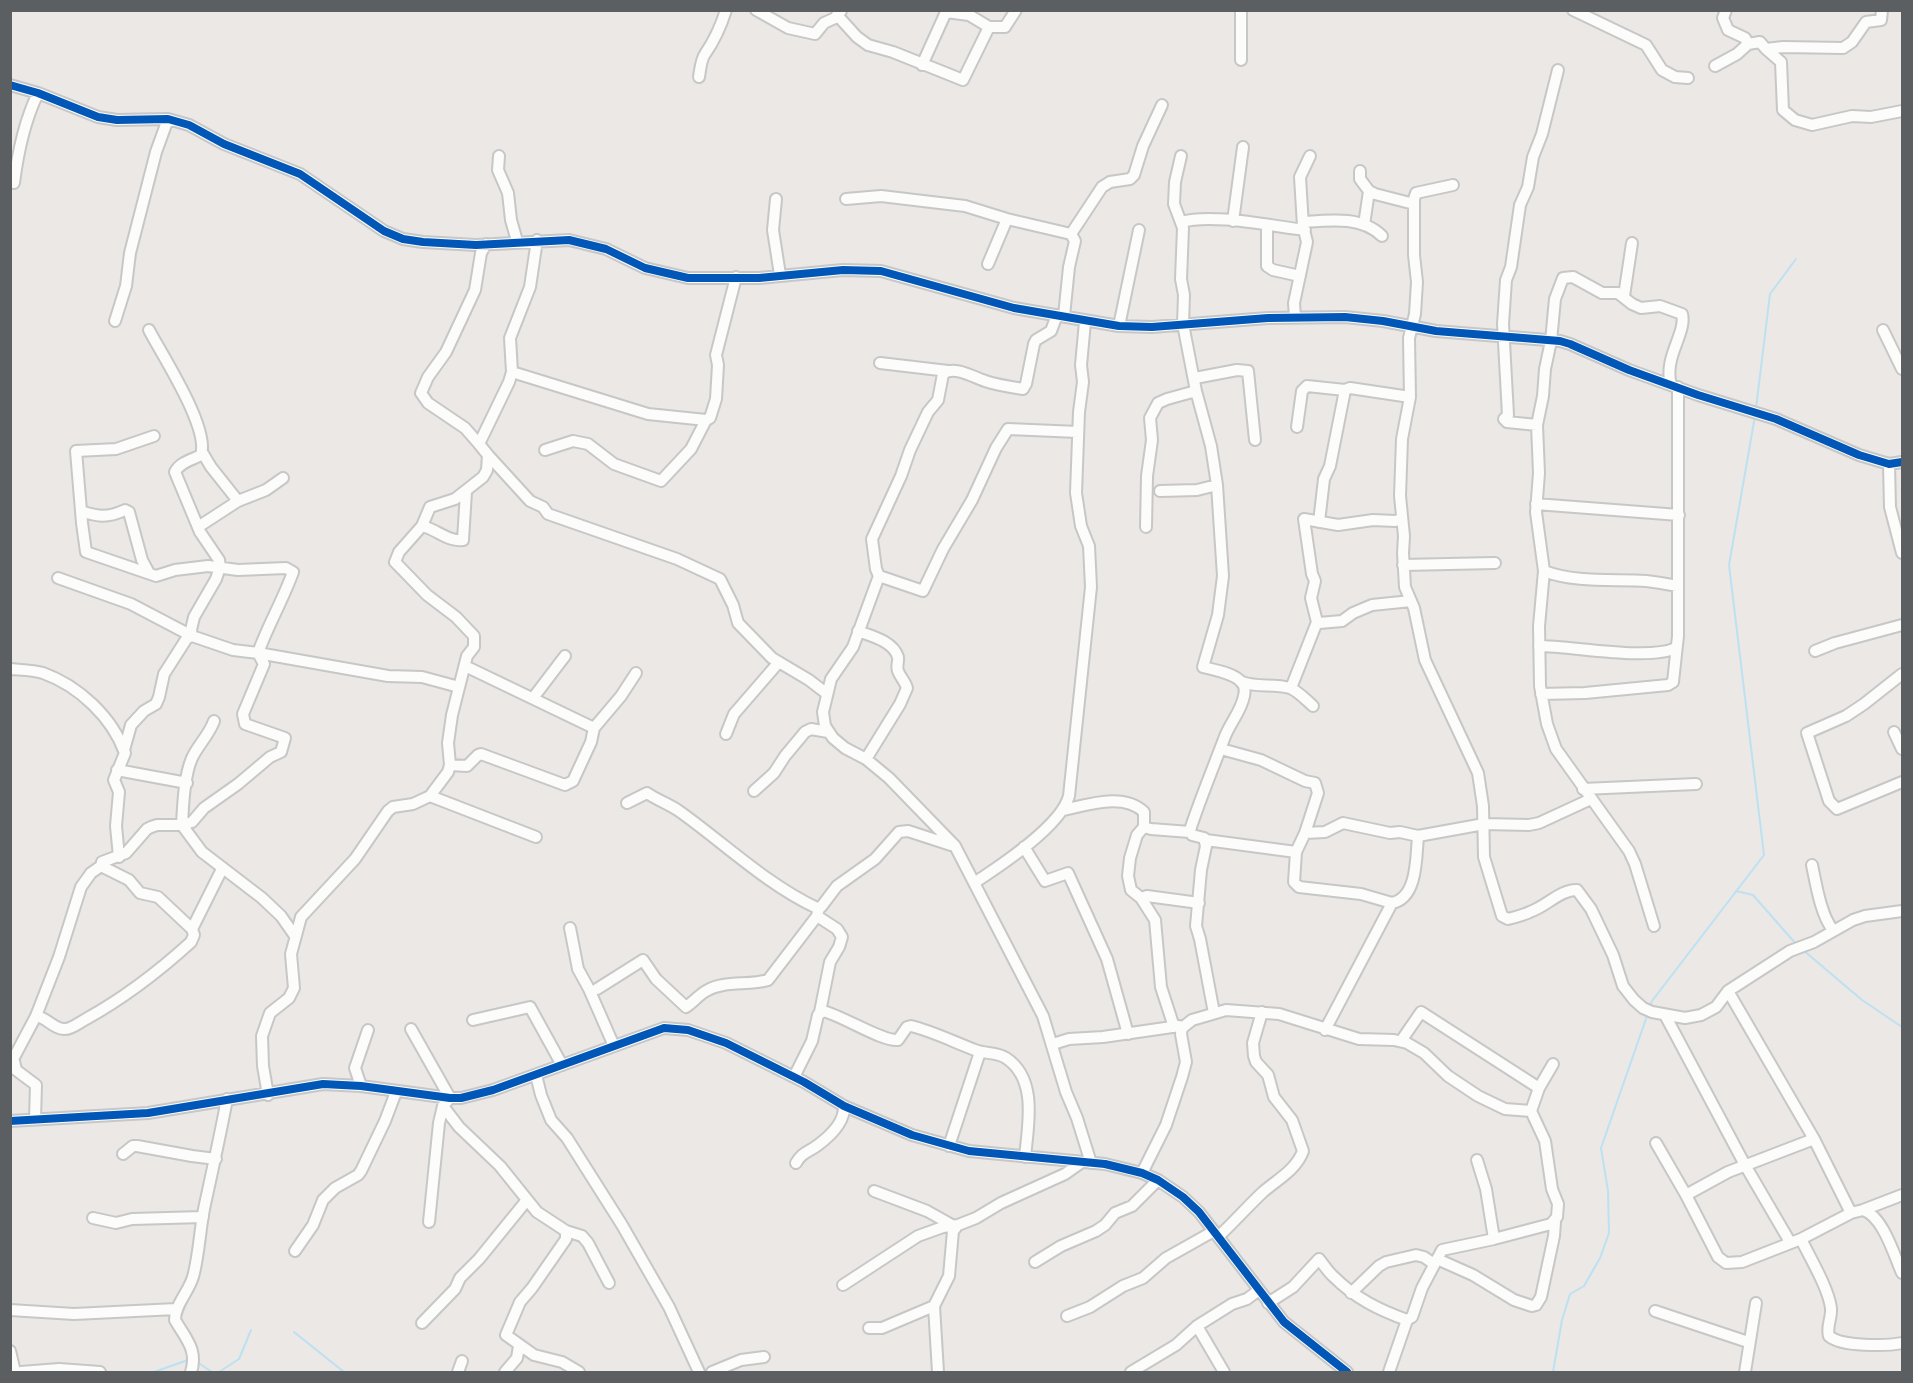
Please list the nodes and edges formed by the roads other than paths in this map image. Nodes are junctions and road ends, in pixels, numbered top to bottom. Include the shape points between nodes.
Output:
1 (726, 10) edge
2 (756, 10) edge
3 (1016, 10) edge
4 (1241, 10) edge
5 (1573, 10) edge
6 (1726, 10) edge
7 (1882, 10) edge
8 (839, 13) edge
9 (989, 27) junction
10 (1748, 44) junction
11 (1766, 50) junction
12 (1240, 60) dead end
13 (922, 65) junction
14 (1715, 66) dead end
15 (1558, 70) dead end
16 (699, 77) dead end
17 (1688, 78) dead end
18 (10, 86) edge
19 (38, 93) junction
20 (1162, 105) dead end
21 (1902, 111) edge
22 (168, 119) junction
23 (1243, 147) dead end
24 (499, 156) dead end
25 (1181, 156) dead end
26 (1310, 156) dead end
27 (1360, 171) dead end
28 (14, 183) dead end
29 (1453, 185) dead end
30 (1369, 191) junction
31 (776, 199) dead end
32 (846, 200) dead end
33 (1414, 204) junction
34 (1007, 219) junction
35 (1233, 221) junction
36 (1181, 222) junction
37 (1364, 225) junction
38 (1267, 226) junction
39 (1304, 226) junction
40 (1139, 230) dead end
41 (1071, 234) junction
42 (1382, 236) dead end
43 (537, 240) junction
44 (559, 240) junction
45 (517, 241) junction
46 (1632, 243) dead end
47 (486, 244) junction
48 (536, 256) junction
49 (988, 264) dead end
50 (780, 275) junction
51 (1300, 276) junction
52 (736, 278) junction
53 (1624, 296) junction
54 (1061, 315) junction
55 (1295, 317) junction
56 (116, 321) dead end
57 (1085, 322) junction
58 (1183, 324) junction
59 (1119, 326) junction
60 (1411, 326) junction
61 (149, 330) dead end
62 (1883, 330) dead end
63 (1504, 338) junction
64 (1551, 340) junction
65 (880, 363) dead end
66 (1902, 369) edge
67 (948, 371) junction
68 (512, 372) junction
69 (1195, 378) junction
70 (1674, 386) junction
71 (1345, 390) junction
72 (1196, 392) junction
73 (1410, 397) junction
74 (706, 420) junction
75 (1537, 425) junction
76 (1298, 427) dead end
77 (1078, 432) junction
78 (154, 436) dead end
79 (1255, 440) dead end
80 (479, 444) junction
81 (545, 450) dead end
82 (202, 452) junction
83 (488, 455) junction
84 (1902, 462) edge
85 (1889, 464) junction
86 (283, 478) dead end
87 (1217, 485) junction
88 (1160, 490) dead end
89 (466, 492) junction
90 (237, 501) junction
91 (1536, 504) junction
92 (81, 511) junction
93 (1679, 516) junction
94 (1402, 519) junction
95 (1318, 522) junction
96 (422, 526) junction
97 (198, 527) junction
98 (1146, 527) dead end
99 (1902, 553) edge
100 (1495, 563) dead end
101 (1403, 565) junction
102 (220, 567) junction
103 (1544, 571) junction
104 (149, 573) junction
105 (879, 576) junction
106 (58, 578) dead end
107 (1678, 586) junction
108 (1412, 601) junction
109 (1317, 622) junction
110 (1902, 625) edge
111 (858, 631) junction
112 (192, 636) junction
113 (1539, 646) junction
114 (1676, 648) junction
115 (1815, 651) dead end
116 (258, 653) junction
117 (565, 656) dead end
118 (779, 662) junction
119 (465, 666) junction
120 (10, 669) edge
121 (636, 673) dead end
122 (1902, 674) edge
123 (1242, 682) junction
124 (459, 687) junction
125 (1291, 688) junction
126 (826, 693) junction
127 (1541, 694) junction
128 (533, 698) junction
129 (1313, 706) dead end
130 (214, 721) dead end
131 (594, 728) junction
132 (828, 732) junction
133 (1894, 732) dead end
134 (726, 734) dead end
135 (1221, 749) junction
136 (1902, 749) edge
137 (124, 750) junction
138 (866, 759) junction
139 (450, 765) junction
140 (117, 770) junction
141 (1902, 782) edge
142 (187, 783) junction
143 (1696, 784) dead end
144 (1583, 789) junction
145 (754, 791) dead end
146 (430, 796) junction
147 (1591, 799) junction
148 (627, 802) dead end
149 (1063, 810) junction
150 (1484, 824) junction
151 (182, 825) junction
152 (1144, 827) junction
153 (1190, 832) junction
154 (1305, 833) junction
155 (1419, 836) junction
156 (536, 837) dead end
157 (1204, 838) junction
158 (955, 846) junction
159 (1024, 847) junction
160 (1296, 852) junction
161 (119, 856) junction
162 (1812, 865) dead end
163 (101, 866) junction
164 (222, 869) junction
165 (974, 883) junction
166 (1141, 898) junction
167 (1199, 903) junction
168 (1392, 903) junction
169 (818, 912) junction
170 (1900, 912) edge
171 (1902, 924) edge
172 (1654, 926) dead end
173 (570, 928) dead end
174 (192, 929) junction
175 (1833, 930) junction
176 (295, 936) junction
177 (597, 989) dead end
178 (1728, 991) junction
179 (820, 1012) junction
180 (1262, 1012) junction
181 (1214, 1013) junction
182 (1665, 1015) junction
183 (36, 1016) junction
184 (473, 1020) dead end
185 (1179, 1026) junction
186 (411, 1029) dead end
187 (368, 1030) dead end
188 (1325, 1030) junction
189 (1128, 1034) junction
190 (1401, 1041) junction
191 (1053, 1044) junction
192 (614, 1046) junction
193 (980, 1052) junction
194 (12, 1063) edge
195 (1553, 1064) dead end
196 (562, 1065) junction
197 (536, 1074) junction
198 (794, 1077) junction
199 (362, 1086) junction
200 (1539, 1088) junction
201 (396, 1092) junction
202 (268, 1095) junction
203 (227, 1099) junction
204 (447, 1102) junction
205 (844, 1107) junction
206 (1531, 1111) junction
207 (35, 1119) junction
208 (10, 1121) edge
209 (1814, 1139) junction
210 (1656, 1143) dead end
211 (949, 1146) junction
212 (123, 1154) dead end
213 (1025, 1157) junction
214 (216, 1159) junction
215 (1477, 1160) dead end
216 (1087, 1162) junction
217 (796, 1163) dead end
218 (1745, 1165) junction
219 (1142, 1173) junction
220 (1158, 1180) junction
221 (874, 1191) dead end
222 (1686, 1195) junction
223 (1902, 1195) edge
224 (527, 1200) junction
225 (1863, 1210) junction
226 (1851, 1213) junction
227 (203, 1217) junction
228 (93, 1218) dead end
229 (429, 1222) dead end
230 (1555, 1222) junction
231 (955, 1225) junction
232 (566, 1231) junction
233 (1216, 1234) junction
234 (1494, 1239) junction
235 (1796, 1241) junction
236 (295, 1251) dead end
237 (1435, 1261) junction
238 (1035, 1262) dead end
239 (1902, 1273) edge
240 (609, 1283) dead end
241 (843, 1285) dead end
242 (1259, 1290) junction
243 (1351, 1293) junction
244 (1268, 1303) junction
245 (1756, 1304) dead end
246 (934, 1306) junction
247 (176, 1309) junction
248 (10, 1310) edge
249 (1654, 1311) dead end
250 (1067, 1316) dead end
251 (1407, 1320) junction
252 (422, 1323) dead end
253 (1197, 1326) junction
254 (868, 1329) dead end
255 (1748, 1342) junction
256 (1902, 1343) edge
257 (519, 1346) junction
258 (10, 1351) edge
259 (764, 1357) dead end
260 (462, 1361) dead end
261 (1143, 1369) edge
262 (1335, 1369) edge
263 (15, 1372) edge
264 (21, 1372) edge
265 (100, 1372) edge
266 (191, 1372) edge
267 (458, 1372) edge
268 (505, 1372) edge
269 (579, 1372) edge
270 (699, 1372) edge
271 (712, 1372) edge
272 (938, 1372) edge
273 (1131, 1372) edge
274 (1224, 1372) edge
275 (1347, 1372) edge
276 (1389, 1372) edge
277 (1745, 1372) edge

1 - 16 street via 705,54
2 - 8 street via 788,28 815,34
3 - 9 street via 1005,27
4 - 12 street
5 - 17 street via 1646,45 1662,70
6 - 10 street via 1723,18 1728,30 1745,38
7 - 11 street via 1881,20 1866,22 1843,48
8 - 13 street via 857,38 868,45
9 - 13 street via 963,80
9 - 13 street via 969,15 946,12
10 - 11 street via 1760,42
10 - 14 street
11 - 21 street via 1781,62 1782,110 1804,124
15 - 63 street via 1520,205 1506,280
18 - 19 street
19 - 22 street via 98,117
19 - 28 street via 20,141
20 - 41 street via 1134,175 1102,187
22 - 47 street via 300,174 392,235 423,242
22 - 56 street via 130,253
23 - 35 street
24 - 45 street via 498,170 508,193
25 - 36 street via 1174,204
26 - 39 street via 1300,177
27 - 30 street via 1360,179
29 - 33 street via 1416,194
30 - 33 street
30 - 37 street
31 - 50 street via 773,230
32 - 34 street via 881,196 909,199 965,206
33 - 60 street via 1418,282
34 - 41 street
34 - 49 street
35 - 36 street
35 - 38 street
36 - 58 street
37 - 39 street via 1334,219
37 - 42 street
38 - 39 street
38 - 51 street via 1267,266
39 - 51 street via 1307,242
40 - 59 street
41 - 54 street via 1075,241
43 - 44 street
43 - 45 street
43 - 48 street
44 - 48 street
44 - 52 street via 606,249 645,268 676,277
45 - 47 street
46 - 53 street
47 - 80 street via 475,290 446,352 421,393
48 - 68 street via 530,287 510,338
50 - 52 street
50 - 54 street via 881,271 1014,308
51 - 55 street
52 - 74 street via 717,350 716,399
53 - 64 street via 1598,292 1573,277 1563,278 1555,299
53 - 70 street via 1641,308 1660,306 1682,314 1683,324 1668,373
54 - 57 street
54 - 67 street via 1051,331 1036,340 1023,389
55 - 58 street
55 - 60 street via 1345,317
57 - 59 street
57 - 77 street
58 - 59 street
58 - 69 street
60 - 63 street
60 - 73 street
61 - 82 street via 188,400
62 - 66 street
63 - 64 street
63 - 75 street via 1508,415 1504,419
64 - 70 street
64 - 75 street
65 - 67 street
67 - 105 street via 943,374 938,400 928,412 872,539
68 - 74 street via 648,414
68 - 80 street
69 - 72 street
69 - 79 street via 1248,371
70 - 85 street via 1776,419
70 - 93 street
71 - 73 street
71 - 76 street via 1307,386 1302,391
71 - 95 street
72 - 87 street
72 - 98 street via 1158,403 1150,418
73 - 94 street via 1402,440
74 - 81 street via 691,449 660,481 614,464 588,444 573,441
75 - 91 street
77 - 105 street via 1008,429 923,591
77 - 149 street via 1076,493 1081,526 1089,546 1091,586 1069,796
78 - 92 street via 116,449 76,451
80 - 83 street
82 - 90 street
82 - 97 street via 175,472
83 - 89 street via 483,477
83 - 118 street via 530,501 548,514 677,559 720,579 738,623
84 - 85 street
85 - 99 street via 1890,507
86 - 90 street via 266,490
87 - 88 street via 1197,490
87 - 123 street via 1223,576 1218,615 1203,667
89 - 96 street via 430,507
89 - 96 street via 463,540
90 - 97 street
91 - 93 street
91 - 103 street
92 - 104 street via 86,552
92 - 104 street via 102,517 129,512
93 - 107 street
94 - 95 street via 1338,525
94 - 101 street
95 - 109 street via 1304,519 1315,581 1311,598
96 - 119 street via 395,561 428,596 471,631 474,647
97 - 102 street via 216,553
100 - 101 street
101 - 108 street via 1405,587
102 - 104 street via 175,570 156,576
102 - 112 street via 194,616
102 - 116 street via 286,568 293,572
103 - 107 street
103 - 113 street
105 - 111 street
106 - 112 street via 131,604
107 - 114 street
108 - 109 street via 1372,605 1342,621
108 - 150 street via 1425,660 1478,773
109 - 125 street
110 - 115 street
111 - 126 street
111 - 138 street via 891,646 898,655 897,670 907,688
112 - 116 street via 233,650
112 - 137 street via 164,674 156,704 131,725
113 - 114 street via 1636,653
113 - 127 street
114 - 127 street via 1673,682 1668,685
116 - 124 street via 388,676 422,677
116 - 151 street via 264,664 243,714 244,724 285,738 285,743 281,752 204,808 192,822
117 - 128 street
118 - 126 street
118 - 134 street via 734,714
119 - 124 street
119 - 128 street
120 - 137 street via 44,673 86,698 107,719
121 - 131 street
122 - 141 street via 1846,716 1807,733 1829,801 1837,809
123 - 125 street
123 - 135 street via 1244,698
124 - 139 street via 449,733
125 - 129 street
126 - 132 street via 823,721
127 - 144 street via 1556,749
128 - 131 street
130 - 142 street via 192,758
131 - 139 street via 570,784 481,754 467,765
132 - 138 street via 845,748
132 - 145 street via 805,732 774,773
133 - 136 street
135 - 153 street
135 - 154 street via 1261,760 1315,783 1318,793
137 - 140 street
138 - 158 street
139 - 146 street
140 - 142 street
140 - 161 street via 114,780 119,792
142 - 151 street
143 - 144 street
144 - 147 street
146 - 156 street
146 - 176 street via 388,811 355,859 304,911
147 - 150 street via 1539,823
147 - 172 street via 1629,851
148 - 169 street via 647,793 677,809
149 - 152 street via 1118,800 1140,807
149 - 159 street
150 - 155 street
150 - 182 street via 1485,857 1502,916 1508,919 1534,911 1577,890 1591,909 1623,986 1643,1008
151 - 161 street via 151,827
151 - 164 street via 202,852
152 - 153 street
152 - 166 street via 1137,835 1128,876 1131,890
153 - 157 street
154 - 155 street via 1325,832 1343,824
154 - 160 street
155 - 168 street via 1413,878 1406,894
157 - 160 street
157 - 167 street
158 - 165 street
158 - 169 street via 908,831 899,832 875,859 843,882
159 - 165 street
159 - 189 street via 1045,881 1068,873 1107,958
160 - 168 street via 1294,882 1299,887 1361,894
161 - 163 street via 102,862
162 - 175 street
163 - 174 street via 129,880 140,893 158,897
163 - 183 street via 81,887
164 - 174 street
164 - 176 street via 262,897
165 - 191 street via 1032,992
166 - 167 street
166 - 185 street via 1155,920 1161,987
167 - 181 street via 1196,926
168 - 188 street
169 - 177 street via 768,980 707,990 686,1006 656,979 643,960
169 - 179 street via 837,928 842,938 830,962
170 - 171 street
170 - 175 street via 1865,916
173 - 192 street via 578,969
174 - 183 street via 191,942 133,990 99,1011 65,1029
175 - 178 street via 1790,951
176 - 202 street via 291,954 294,988 289,998 270,1012 262,1036
178 - 182 street via 1716,1007 1701,1015
178 - 209 street
179 - 193 street via 838,1015 887,1039 898,1040 910,1026
179 - 198 street via 812,1041
180 - 181 street
180 - 188 street
180 - 233 street via 1252,1043 1254,1056 1268,1075 1274,1097 1292,1120 1303,1151 1288,1172
181 - 185 street
182 - 218 street
183 - 194 street
184 - 196 street via 530,1007
185 - 189 street
185 - 219 street via 1186,1062 1166,1125
186 - 204 street
187 - 199 street via 355,1068
188 - 190 street via 1359,1039
189 - 191 street
190 - 200 street via 1421,1012
190 - 206 street via 1413,1045 1478,1096 1505,1109
191 - 216 street
192 - 196 street
192 - 198 street via 664,1028 688,1030 726,1043
193 - 211 street
193 - 213 street via 1009,1060 1025,1085 1030,1112
194 - 207 street via 36,1085
195 - 200 street
196 - 197 street
197 - 204 street
197 - 270 street via 551,1120 578,1153 622,1225 669,1307
198 - 205 street
199 - 201 street
199 - 202 street via 323,1084
200 - 206 street
201 - 204 street
201 - 236 street via 361,1171 323,1200 313,1225
202 - 203 street
203 - 207 street via 148,1113
203 - 214 street
204 - 224 street via 459,1127 501,1166
204 - 229 street via 437,1138
205 - 211 street
205 - 217 street via 840,1125 818,1146 800,1155
206 - 230 street via 1545,1142 1558,1204
207 - 208 street
209 - 218 street
209 - 226 street
210 - 222 street
211 - 213 street
212 - 214 street via 137,1146
213 - 216 street
214 - 227 street
215 - 234 street
216 - 219 street
216 - 231 street
218 - 222 street
218 - 235 street
219 - 220 street
220 - 233 street via 1183,1197
220 - 238 street via 1105,1225
221 - 231 street
222 - 235 street via 1718,1257 1726,1263 1735,1264
223 - 225 street
224 - 232 street via 537,1212
224 - 252 street via 460,1278 455,1289
225 - 226 street
225 - 239 street via 1874,1216
226 - 235 street
227 - 228 street via 116,1223
227 - 247 street via 192,1284
230 - 234 street
230 - 237 street via 1536,1305 1514,1300 1473,1275
231 - 241 street via 918,1236
231 - 246 street via 949,1276
232 - 240 street via 582,1236 588,1243
232 - 257 street via 566,1239 520,1302 506,1331 508,1338
233 - 242 street
233 - 250 street via 1166,1258 1143,1278
234 - 237 street via 1447,1248
235 - 256 street via 1828,1295 1829,1336 1839,1342 1890,1346
237 - 243 street via 1416,1256 1386,1262
237 - 251 street via 1412,1317
242 - 244 street
242 - 253 street
243 - 244 street via 1319,1259 1293,1287
243 - 251 street via 1376,1309
244 - 262 street
245 - 255 street
246 - 254 street via 882,1328
246 - 272 street
247 - 248 street via 74,1314
247 - 266 street via 175,1320 194,1354
249 - 255 street
251 - 276 street
253 - 261 street
253 - 274 street
255 - 277 street
257 - 268 street via 517,1358
257 - 269 street
258 - 263 street
259 - 271 street via 741,1360
260 - 267 street
261 - 273 street
262 - 275 street
264 - 265 street

